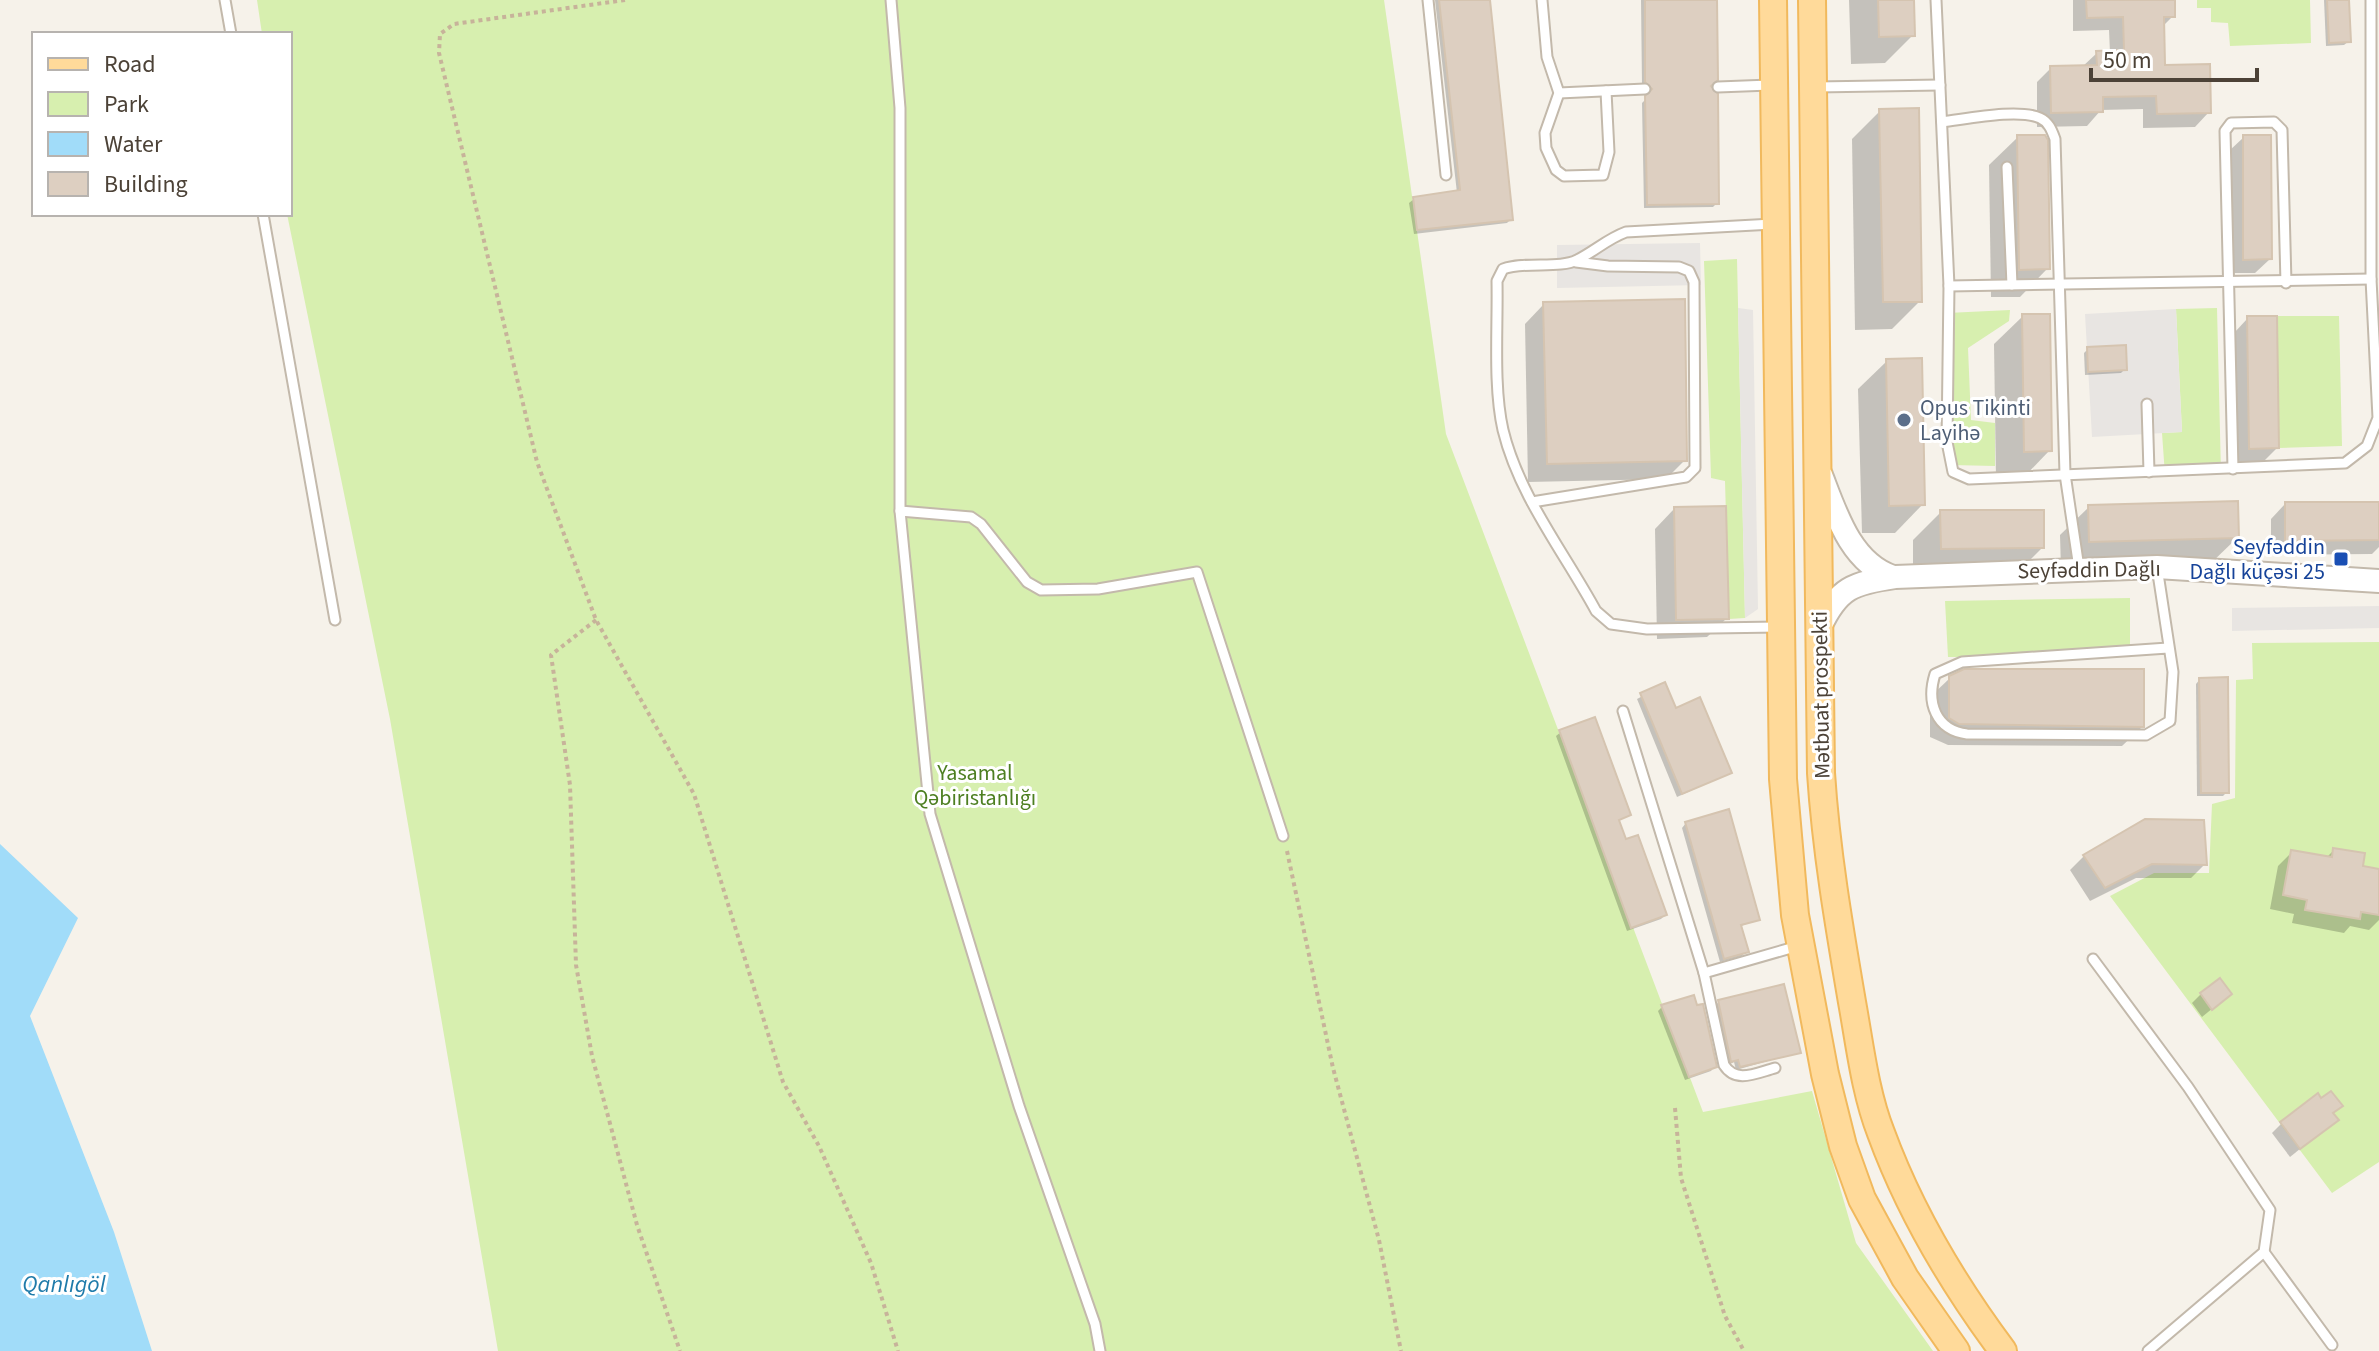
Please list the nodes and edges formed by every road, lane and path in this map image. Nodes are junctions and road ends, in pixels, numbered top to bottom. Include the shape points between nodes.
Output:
1 (225, 0) edge
2 (625, 0) edge
3 (891, 0) edge
4 (1428, 0) edge
5 (1542, 0) edge
6 (1773, 0) edge
7 (1812, 0) edge
8 (1936, 0) edge
9 (2371, 0) edge
10 (231, 32) edge
11 (2375, 39) edge
12 (1774, 85) junction
13 (1940, 85) junction
14 (1718, 87) dead end
15 (1813, 87) junction
16 (1645, 89) dead end
17 (1606, 91) junction
18 (1559, 93) junction
19 (1942, 122) junction
20 (2007, 167) dead end
21 (1446, 175) dead end
22 (263, 216) edge
23 (1776, 224) junction
24 (1576, 262) junction
25 (2371, 279) junction
26 (2229, 282) junction
27 (2286, 283) junction
28 (2012, 285) junction
29 (1949, 286) junction
30 (2061, 286) junction
31 (2376, 340) edge
32 (2147, 404) dead end
33 (1816, 463) junction
34 (2233, 469) junction
35 (2149, 472) junction
36 (2065, 474) junction
37 (1532, 502) junction
38 (900, 511) junction
39 (2157, 567) junction
40 (2079, 568) junction
41 (1895, 577) junction
42 (2379, 581) edge
43 (335, 620) dead end
44 (596, 620) junction
45 (1782, 627) junction
46 (1819, 628) junction
47 (2168, 648) junction
48 (1623, 711) dead end
49 (1283, 836) joint
50 (1801, 946) junction
51 (2093, 959) dead end
52 (1704, 973) junction
53 (1775, 1068) dead end
54 (1675, 1108) dead end
55 (2264, 1252) junction
56 (2332, 1345) dead end
57 (680, 1351) edge
58 (898, 1351) edge
59 (1100, 1351) edge
60 (1401, 1351) edge
61 (1744, 1351) edge
62 (1956, 1351) edge
63 (2003, 1351) edge
64 (2148, 1351) edge

1 - 10 lane
2 - 44 path via 454,24 440,34 439,53 537,462
3 - 38 lane via 900,108
4 - 21 lane
5 - 18 lane via 1547,57
6 - 12 main road, Mətbuat prospekti
7 - 15 main road, Mətbuat prospekti
8 - 13 lane
9 - 11 lane
11 - 25 lane
12 - 14 lane
12 - 23 main road, Mətbuat prospekti
13 - 15 lane
13 - 19 lane
15 - 33 main road, Mətbuat prospekti
16 - 17 lane
17 - 18 lane
17 - 18 lane via 1609,164 1603,175 1584,178 1556,170 1546,148 1545,133
19 - 29 lane
19 - 30 lane via 2003,115 2040,118 2050,127 2055,139
20 - 28 lane
22 - 43 lane
23 - 24 lane via 1626,232
23 - 45 main road, Mətbuat prospekti
24 - 37 lane via 1515,265 1503,269 1497,281 1502,426
24 - 37 lane via 1689,271 1694,282 1695,468 1686,477
25 - 27 lane
25 - 31 lane
26 - 27 lane
26 - 27 lane via 2225,131 2231,123 2274,122 2282,130
26 - 30 lane
26 - 34 lane
28 - 29 lane
28 - 30 lane
29 - 36 lane via 1947,442 1953,472 1969,479
30 - 36 lane
31 - 34 lane via 2378,418 2367,446 2345,463
32 - 35 lane
33 - 41 street via 1854,545 1871,567
33 - 46 main road, Mətbuat prospekti
34 - 35 lane
35 - 36 lane
36 - 40 lane
37 - 45 lane via 1596,611 1611,624 1647,629
38 - 49 lane via 971,517 1027,582 1047,591 1098,589 1197,572
38 - 59 lane via 930,814
39 - 40 street, Seyfəddin Dağlı
39 - 42 street, Seyfəddin Dağlı
39 - 47 lane
40 - 41 street, Seyfəddin Dağlı
41 - 46 street, Seyfəddin Dağlı via 1844,590
44 - 57 path via 551,655 570,785 576,965 592,1056 633,1210
44 - 58 path via 694,794 783,1082 819,1146 871,1263
45 - 50 main road, Mətbuat prospekti via 1786,848
46 - 63 main road, Mətbuat prospekti via 1825,839 1879,1130 1939,1255
47 - 47 lane via 2173,672 2170,721 2146,735 1967,734 1940,725 1935,712 1935,674 1962,662
48 - 52 lane
49 - 60 path
50 - 52 lane
50 - 62 main road, Mətbuat prospekti via 1825,1074 1862,1199 1905,1278
51 - 55 lane via 2270,1210
52 - 53 lane via 1729,1073 1738,1077
54 - 61 path via 1681,1178 1725,1316
55 - 56 lane
55 - 64 lane

